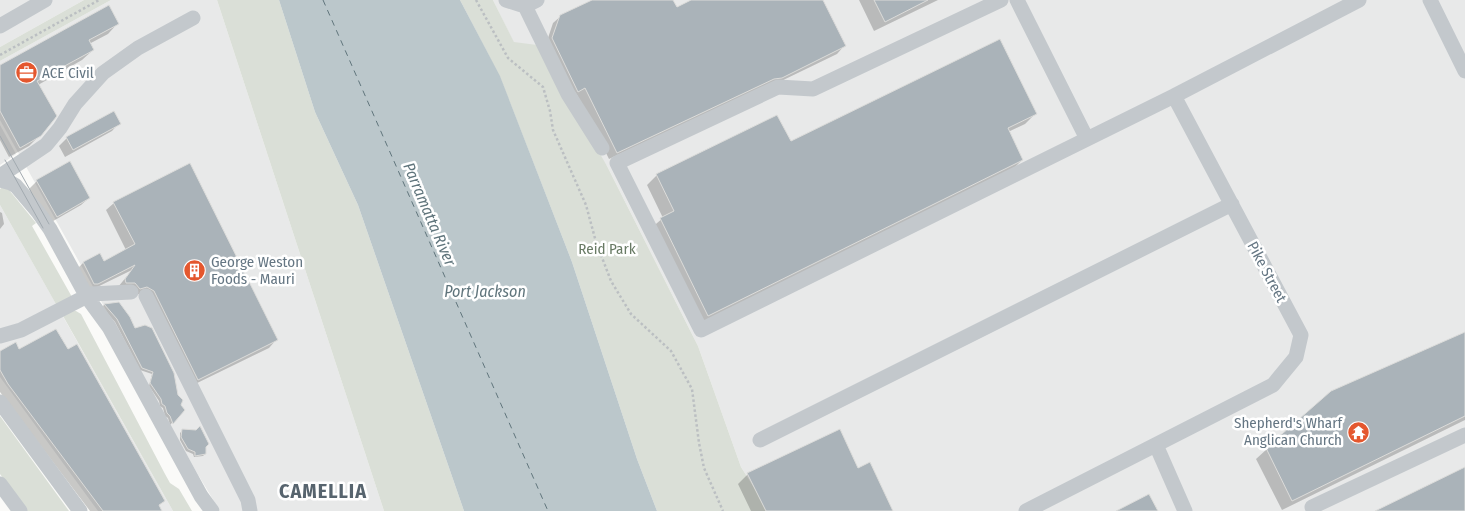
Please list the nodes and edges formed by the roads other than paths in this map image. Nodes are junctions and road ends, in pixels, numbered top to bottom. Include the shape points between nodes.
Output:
1 (46, 0) edge
2 (506, 0) edge
3 (1001, 0) edge
4 (1017, 0) edge
5 (1359, 0) edge
6 (1430, 0) edge
7 (531, 3) edge
8 (193, 18) dead end
9 (0, 26) edge
10 (1465, 71) edge
11 (1174, 96) junction
12 (1088, 139) junction
13 (602, 148) dead end
14 (0, 176) edge
15 (0, 180) edge
16 (1232, 204) junction
17 (131, 292) dead end
18 (146, 296) dead end
19 (87, 297) junction
20 (0, 336) edge
21 (0, 402) edge
22 (1465, 435) edge
23 (760, 440) dead end
24 (1156, 445) junction
25 (0, 484) edge
26 (1312, 507) dead end
27 (20, 511) edge
28 (80, 511) edge
29 (212, 511) edge
30 (250, 511) edge
31 (1026, 511) edge
32 (1185, 511) edge

1 - 9 street
2 - 7 street
3 - 12 street via 813,89 778,87 617,163 701,330
4 - 12 street
5 - 11 street
6 - 10 street
7 - 13 street via 568,94
8 - 14 street via 138,48 103,73 75,104 46,145
11 - 12 street
11 - 16 street, Pike Street
15 - 19 street via 16,186 38,212
16 - 23 street
16 - 24 street, Pike Street via 1301,335 1296,357 1272,385
17 - 19 street via 99,293
18 - 30 street via 248,500
19 - 20 street via 21,330
19 - 29 street via 109,327
21 - 28 street
22 - 26 street
24 - 31 street, Pike Street
24 - 32 street
25 - 27 street

